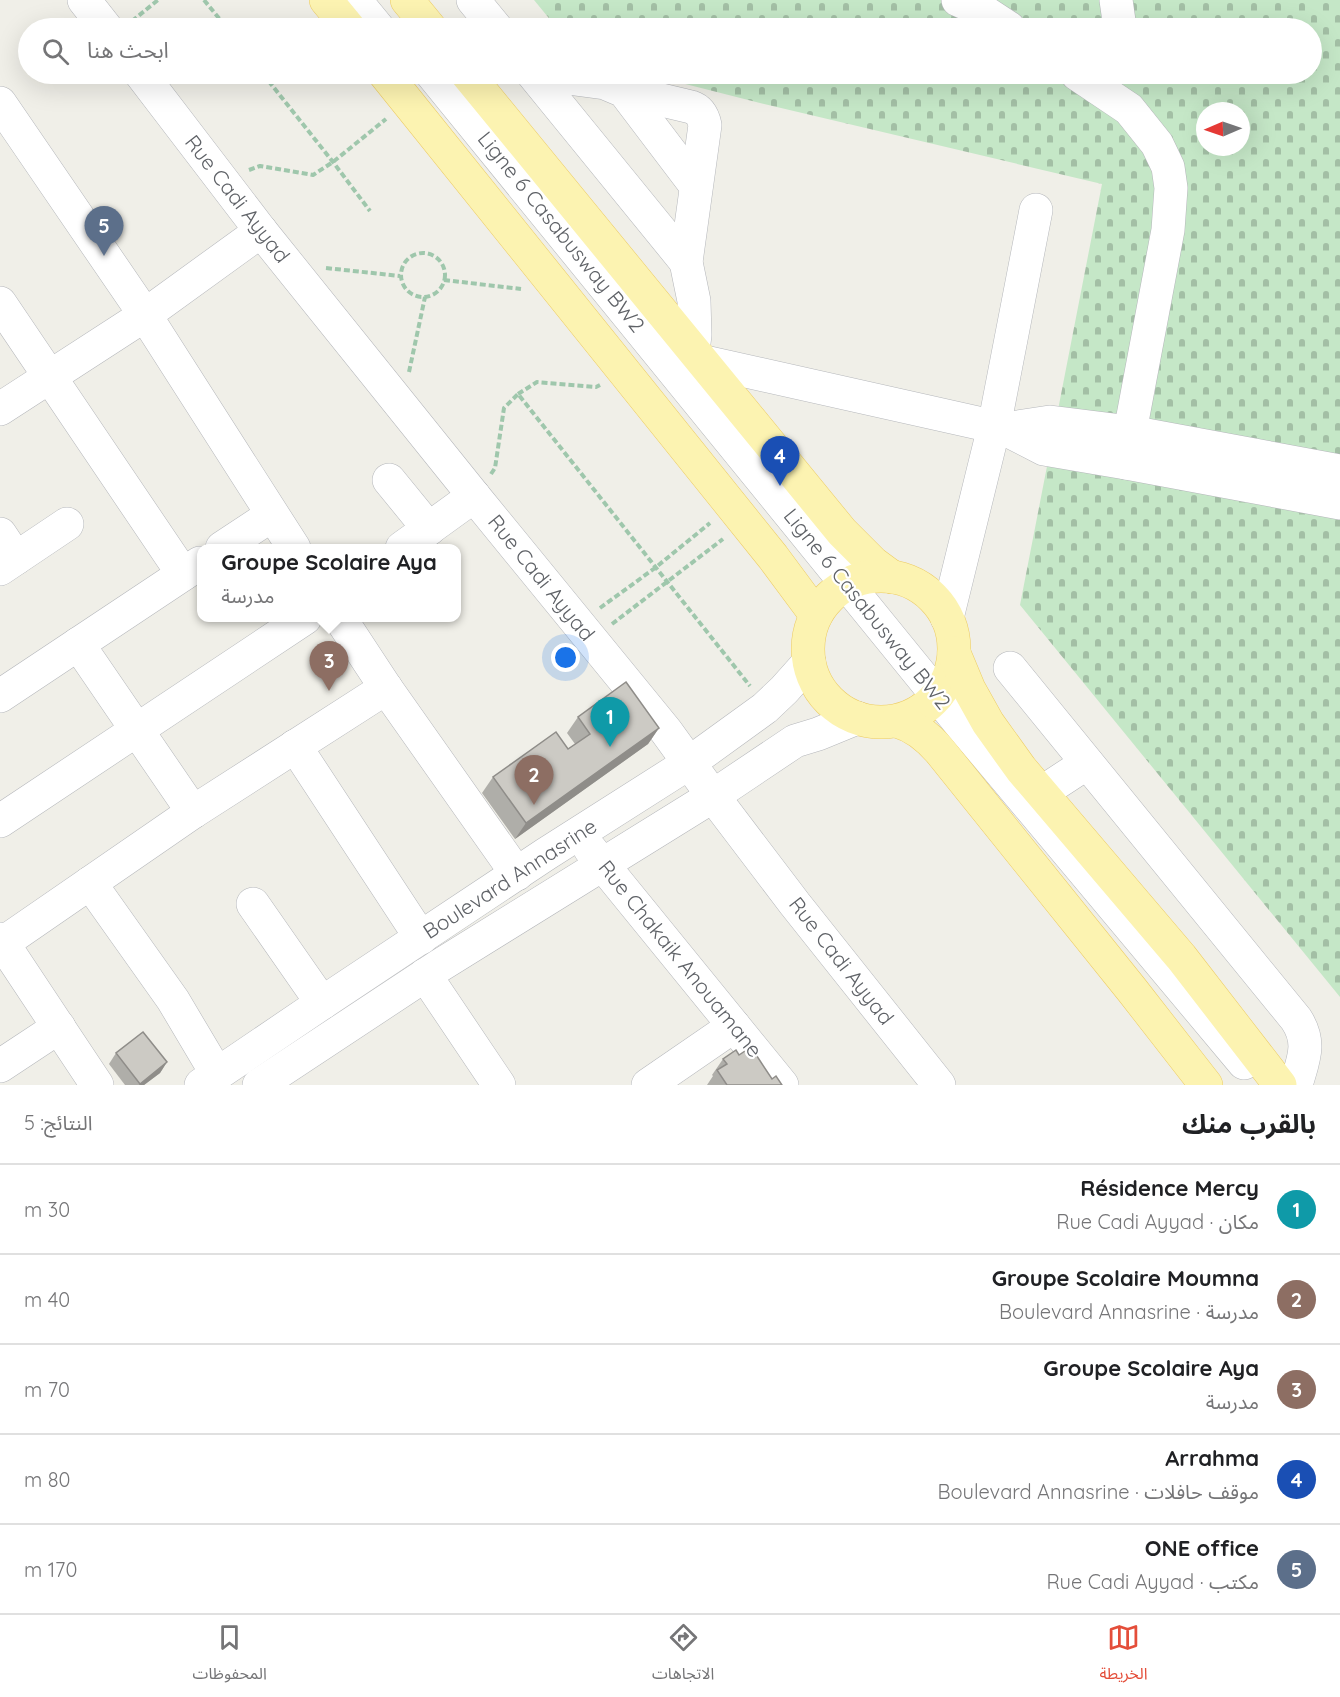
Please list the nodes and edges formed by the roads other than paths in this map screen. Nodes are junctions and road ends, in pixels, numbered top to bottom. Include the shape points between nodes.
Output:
1 (84, 0) edge
2 (326, 0) edge
3 (355, 0) edge
4 (372, 0) edge
5 (407, 0) edge
6 (473, 0) edge
7 (958, 0) edge
8 (1116, 0) edge
9 (109, 18) edge
10 (341, 18) edge
11 (370, 18) edge
12 (387, 18) edge
13 (422, 18) edge
14 (488, 18) edge
15 (994, 18) edge
16 (1119, 18) edge
17 (149, 84) edge
18 (440, 84) edge
19 (475, 84) edge
20 (543, 84) edge
21 (607, 84) edge
22 (1092, 84) edge
23 (1126, 84) edge
24 (411, 88) edge
25 (624, 91) junction
26 (0, 104) edge
27 (1129, 109) junction
28 (696, 186) junction
29 (1036, 210) dead end
30 (261, 231) junction
31 (686, 262) junction
32 (0, 303) edge
33 (145, 315) junction
34 (697, 356) junction
35 (50, 377) junction
36 (0, 409) edge
37 (999, 428) junction
38 (1128, 447) junction
39 (1340, 471) edge
40 (389, 480) dead end
41 (474, 496) junction
42 (1340, 503) edge
43 (272, 515) junction
44 (67, 524) dead end
45 (429, 529) junction
46 (229, 544) edge
47 (291, 544) edge
48 (409, 544) edge
49 (5, 554) edge
50 (192, 568) edge
51 (892, 577) junction
52 (833, 597) junction
53 (947, 618) junction
54 (299, 622) edge
55 (343, 622) edge
56 (78, 644) junction
57 (954, 653) junction
58 (809, 662) junction
59 (1010, 668) dead end
60 (386, 688) junction
61 (0, 696) edge
62 (932, 700) junction
63 (857, 718) junction
64 (897, 721) junction
65 (137, 731) junction
66 (295, 746) junction
67 (689, 763) junction
68 (1087, 763) junction
69 (1041, 793) junction
70 (712, 796) junction
71 (193, 812) junction
72 (0, 821) edge
73 (578, 834) junction
74 (603, 865) junction
75 (517, 874) junction
76 (90, 882) junction
77 (253, 904) dead end
78 (421, 938) junction
79 (1, 941) edge
80 (425, 975) junction
81 (322, 1003) junction
82 (734, 1026) junction
83 (59, 1027) junction
84 (0, 1066) edge
85 (209, 1079) edge
86 (97, 1085) edge
87 (260, 1085) edge
88 (499, 1085) edge
89 (648, 1085) edge
90 (782, 1085) edge
91 (939, 1085) edge
92 (1206, 1085) edge
93 (1242, 1085) edge
94 (1263, 1085) edge
95 (1280, 1085) edge
96 (1296, 1085) edge

1 - 9 street
2 - 10 main road
3 - 11 street
4 - 12 street
5 - 13 main road
6 - 14 street
7 - 15 street
8 - 16 street
17 - 30 street, Rue Cadi Ayyad
18 - 52 street, Ligne 6 Casabusway BW2
19 - 34 main road
20 - 31 street
21 - 25 street
22 - 27 street
23 - 27 street
24 - 52 street, Ligne 6 Casabusway BW2
24 - 52 main road via 553,283 788,576
25 - 28 street
25 - 28 street via 696,108 704,118
26 - 33 street
27 - 38 street via 1157,144 1168,167 1171,188 1168,230
28 - 31 street
29 - 37 street
30 - 33 street
30 - 41 street, Rue Cadi Ayyad
31 - 34 street via 694,301
32 - 35 street
33 - 35 street
33 - 43 street
34 - 37 street
34 - 51 main road via 842,532
35 - 36 street
35 - 50 street
37 - 38 street via 1050,422
37 - 53 street
38 - 39 street
38 - 42 street
40 - 45 street
41 - 45 street
41 - 67 street, Rue Cadi Ayyad
43 - 46 street
43 - 47 street
44 - 49 street
45 - 48 street
50 - 56 street
51 - 52 main road via 862,578
51 - 53 main road via 924,591
52 - 58 main road via 809,638
52 - 62 street, Ligne 6 Casabusway BW2
53 - 57 main road
54 - 65 street
55 - 60 street
56 - 61 street
56 - 65 street
57 - 62 main road via 948,676
57 - 69 main road via 988,723
58 - 63 main road via 825,697
58 - 67 street, Boulevard Annasrine via 765,708
59 - 68 street
60 - 66 street
60 - 75 street
62 - 64 main road
62 - 93 street, Ligne 6 Casabusway BW2
62 - 94 street, Ligne 6 Casabusway BW2
63 - 64 main road
63 - 70 street, Boulevard Annasrine via 795,741
64 - 92 main road via 929,738
65 - 71 street
65 - 72 street
66 - 71 street
66 - 78 street
67 - 70 street, Rue Cadi Ayyad
67 - 73 street, Boulevard Annasrine
68 - 69 street
68 - 96 street via 1302,1029 1306,1050
69 - 95 main road via 1181,957
70 - 74 street, Boulevard Annasrine
70 - 91 street, Rue Cadi Ayyad
71 - 76 street
73 - 74 street, Rue Chakaik Anouamane
73 - 75 street, Boulevard Annasrine
74 - 80 street, Boulevard Annasrine
74 - 82 street, Rue Chakaik Anouamane
75 - 78 street, Boulevard Annasrine
76 - 79 street
76 - 85 street via 173,1000
77 - 81 street
78 - 81 street, Boulevard Annasrine
79 - 83 street
80 - 87 street, Boulevard Annasrine
80 - 88 street
81 - 85 street, Boulevard Annasrine
82 - 89 street
82 - 90 street, Rue Chakaik Anouamane
83 - 84 street
83 - 86 street

